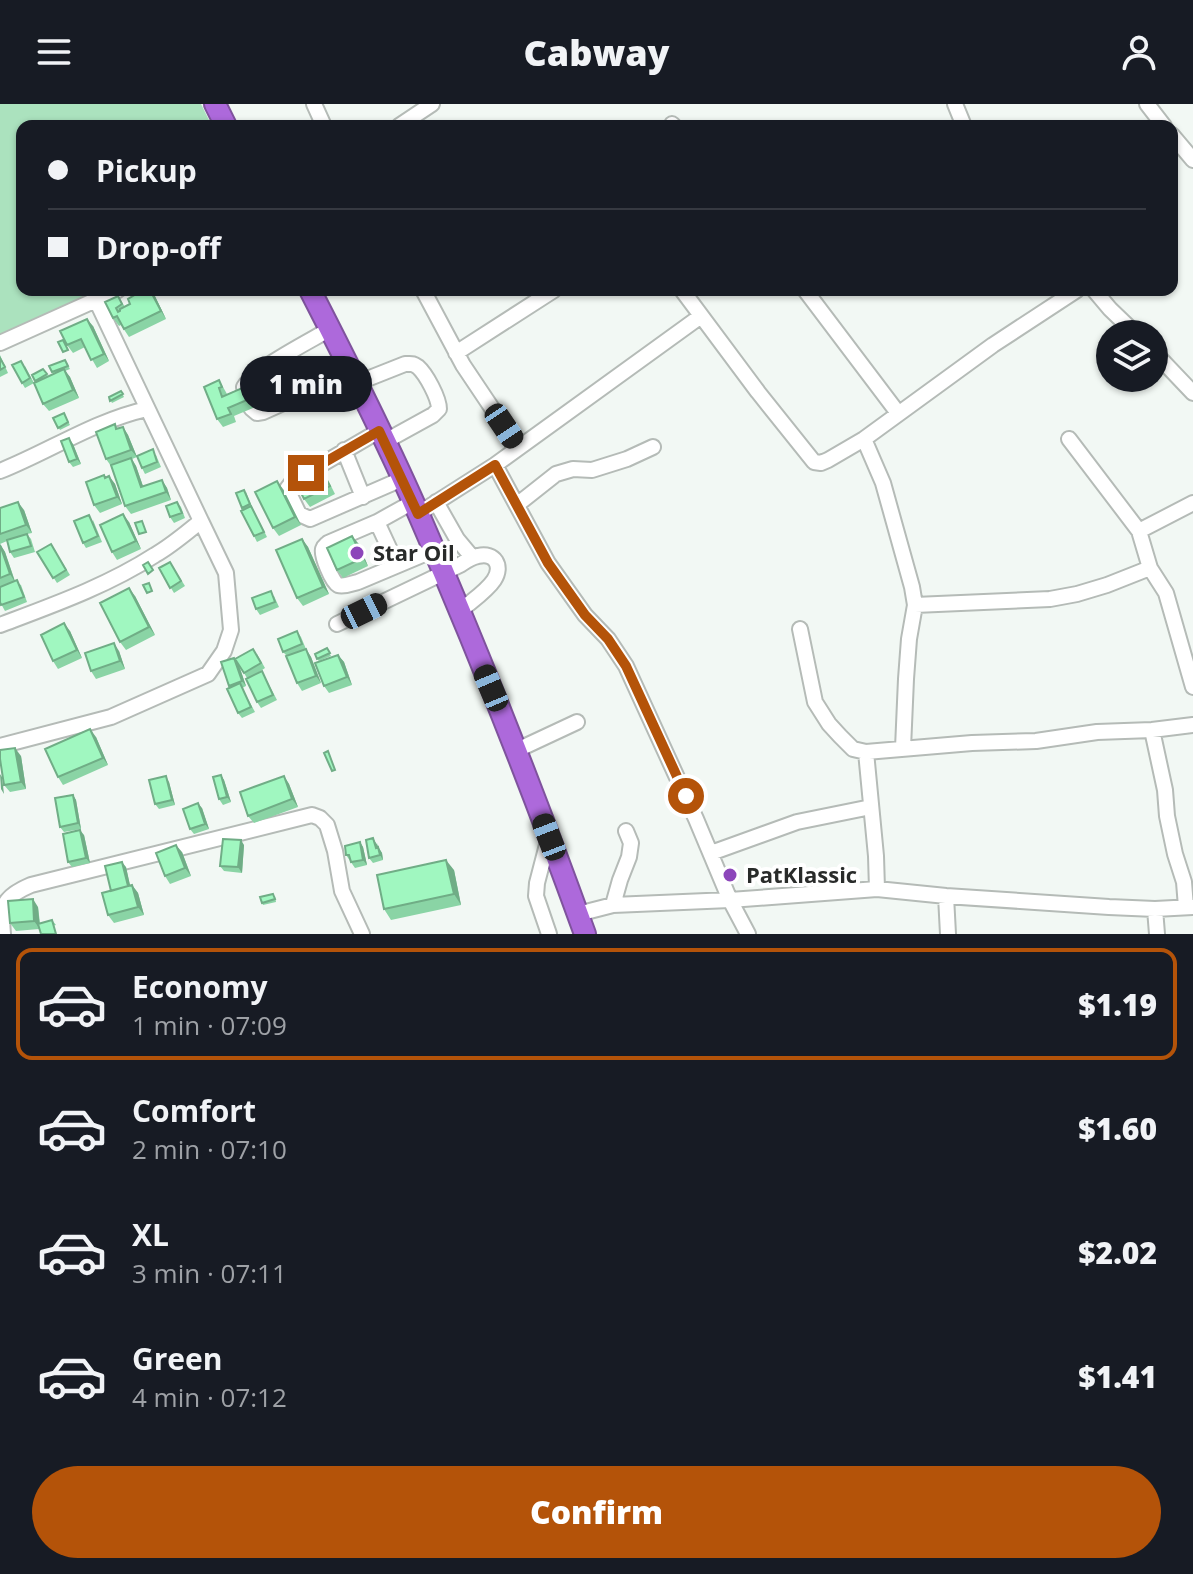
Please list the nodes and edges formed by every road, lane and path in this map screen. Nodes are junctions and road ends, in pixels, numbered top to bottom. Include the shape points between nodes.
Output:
1 (432, 104) edge
2 (1147, 104) edge
3 (408, 120) edge
4 (1159, 120) edge
5 (1178, 142) edge
6 (1193, 160) edge
7 (105, 296) edge
8 (313, 296) edge
9 (426, 296) edge
10 (545, 296) edge
11 (686, 296) edge
12 (810, 296) edge
13 (1068, 296) edge
14 (1099, 296) edge
15 (96, 300) junction
16 (701, 316) junction
17 (1121, 320) edge
18 (330, 329) junction
19 (0, 343) edge
20 (456, 353) junction
21 (283, 357) junction
22 (1168, 367) edge
23 (354, 377) junction
24 (1193, 393) edge
25 (301, 395) junction
26 (147, 409) junction
27 (898, 413) junction
28 (382, 436) junction
29 (864, 439) junction
30 (1069, 439) dead end
31 (518, 447) junction
32 (653, 447) dead end
33 (344, 450) junction
34 (495, 465) junction
35 (0, 471) edge
36 (402, 479) junction
37 (363, 497) junction
38 (1193, 503) edge
39 (518, 504) junction
40 (422, 506) junction
41 (201, 521) junction
42 (377, 522) junction
43 (1139, 531) junction
44 (434, 550) junction
45 (472, 557) junction
46 (397, 565) junction
47 (1150, 568) junction
48 (443, 573) junction
49 (915, 605) junction
50 (459, 612) junction
51 (337, 624) dead end
52 (0, 625) edge
53 (800, 629) dead end
54 (1193, 687) edge
55 (577, 722) dead end
56 (1193, 725) edge
57 (1152, 730) junction
58 (0, 746) edge
59 (903, 748) junction
60 (515, 751) junction
61 (866, 752) junction
62 (871, 807) junction
63 (626, 831) dead end
64 (549, 837) junction
65 (711, 853) junction
66 (877, 889) junction
67 (946, 896) junction
68 (730, 900) junction
69 (613, 905) junction
70 (1190, 907) edge
71 (1155, 909) junction
72 (578, 914) junction
73 (3, 934) edge
74 (362, 934) edge
75 (549, 934) edge
76 (585, 934) edge
77 (748, 934) edge
78 (948, 934) edge
79 (1157, 934) edge

1 - 3 street
2 - 4 street
5 - 6 street
7 - 15 street
8 - 18 highway
9 - 20 street
10 - 20 street
11 - 16 street
12 - 27 street
13 - 27 street
14 - 17 street
15 - 19 street
15 - 26 street
16 - 29 street via 814,462 828,460
16 - 31 street
18 - 21 street
18 - 23 highway
20 - 31 street
21 - 25 street
21 - 25 street via 247,381 249,402 257,413
22 - 24 street
23 - 25 street
23 - 28 highway
23 - 28 street via 414,364 439,401 433,415
26 - 35 street via 105,421
26 - 41 street
27 - 29 street
28 - 33 street
28 - 36 highway
29 - 49 street via 883,483
30 - 43 street
31 - 34 street
32 - 39 street via 592,470 556,474
33 - 37 street
33 - 37 street via 287,489 299,514 310,519 323,507
34 - 39 street
34 - 40 street
36 - 37 street
36 - 40 highway
38 - 43 street
39 - 65 street via 548,563 626,666
40 - 42 street
40 - 44 highway
40 - 45 street
41 - 52 street via 124,573
41 - 58 street via 226,573 231,630 208,674 111,717
42 - 46 street
42 - 46 street via 342,544 328,543 322,553 333,581 345,585
43 - 47 street
44 - 46 street
44 - 48 highway
45 - 48 street
45 - 50 street via 491,556 495,579
47 - 49 street via 1050,599
47 - 54 street via 1166,593
48 - 50 highway
48 - 51 street
49 - 59 street
50 - 60 highway
53 - 61 street via 815,702 853,749
55 - 60 street
56 - 57 street
57 - 59 street
57 - 70 street
59 - 61 street
60 - 64 highway
61 - 62 street
62 - 65 street via 797,822
62 - 66 street
63 - 69 street via 629,857
64 - 72 highway
64 - 75 street via 536,896
65 - 68 street
66 - 67 street
66 - 68 street
67 - 71 street
67 - 78 street
68 - 69 street
68 - 77 street
69 - 72 street
70 - 71 street
71 - 79 street
72 - 76 highway
73 - 74 street via 7,897 31,885 312,815 327,825 342,891

